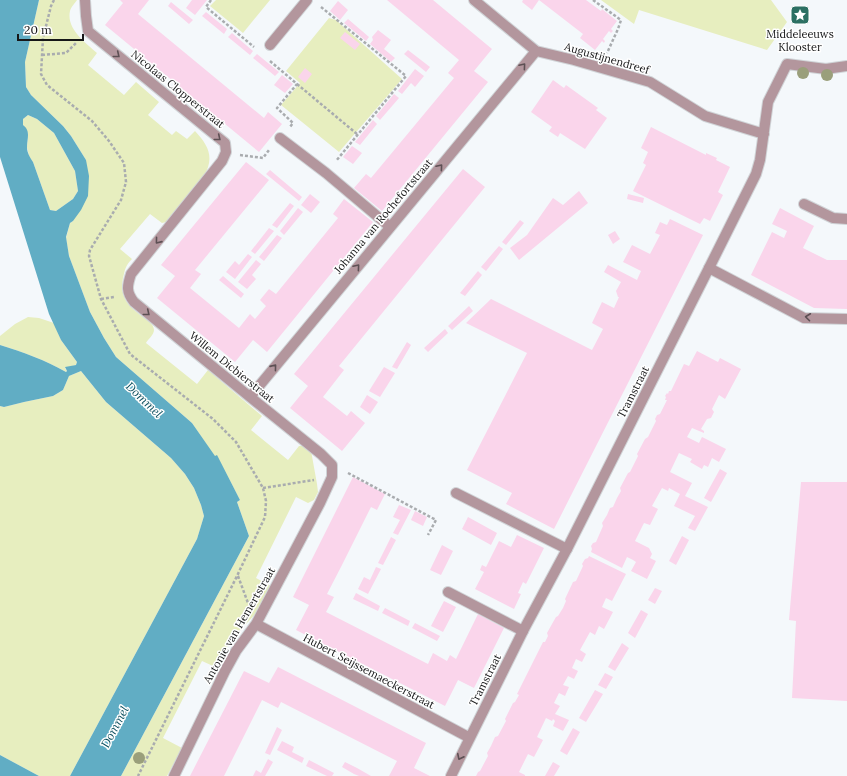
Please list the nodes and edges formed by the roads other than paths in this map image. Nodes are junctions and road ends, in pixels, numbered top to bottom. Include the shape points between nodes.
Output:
1 (85, 0) edge
2 (307, 0) edge
3 (474, 0) edge
4 (270, 46) road end
5 (536, 51) junction
6 (847, 66) edge
7 (764, 134) junction
8 (280, 138) road end
9 (804, 204) dead end
10 (847, 219) edge
11 (390, 227) junction
12 (709, 268) junction
13 (128, 282) joint
14 (847, 319) edge
15 (250, 397) junction
16 (332, 464) joint
17 (456, 493) dead end
18 (566, 549) junction
19 (448, 592) dead end
20 (256, 624) junction
21 (523, 631) junction
22 (470, 738) junction
23 (174, 776) edge
24 (451, 776) edge

1 -> 13 street, Nicolaas Clopperstraat via 88,31 225,144 226,152 222,161 131,274
2 - 4 street
3 - 5 street, Augustijnendreef
5 - 7 street, Augustijnendreef via 650,82 705,116
11 -> 5 street, Johanna van Rochefortstraat
6 - 7 street, Tramstraat via 826,69 788,64 768,102
7 - 12 street, Tramstraat via 756,174
8 - 11 street
9 - 10 street via 833,218
15 -> 11 street, Johanna van Rochefortstraat
14 -> 12 street via 804,318
12 - 18 street, Tramstraat
13 -> 15 street, Willem Dicbierstraat via 129,295 134,302
15 - 16 street, Willem Dicbierstraat
16 - 20 street, Antonie van Hemertstraat via 332,477 320,503
17 - 18 street
18 - 21 street, Tramstraat
19 - 21 street
20 - 22 street, Hubert Seijssemaeckerstraat
20 - 23 street, Antonie van Hemertstraat via 225,671
21 - 22 street, Tramstraat
22 -> 24 street, Tramstraat

